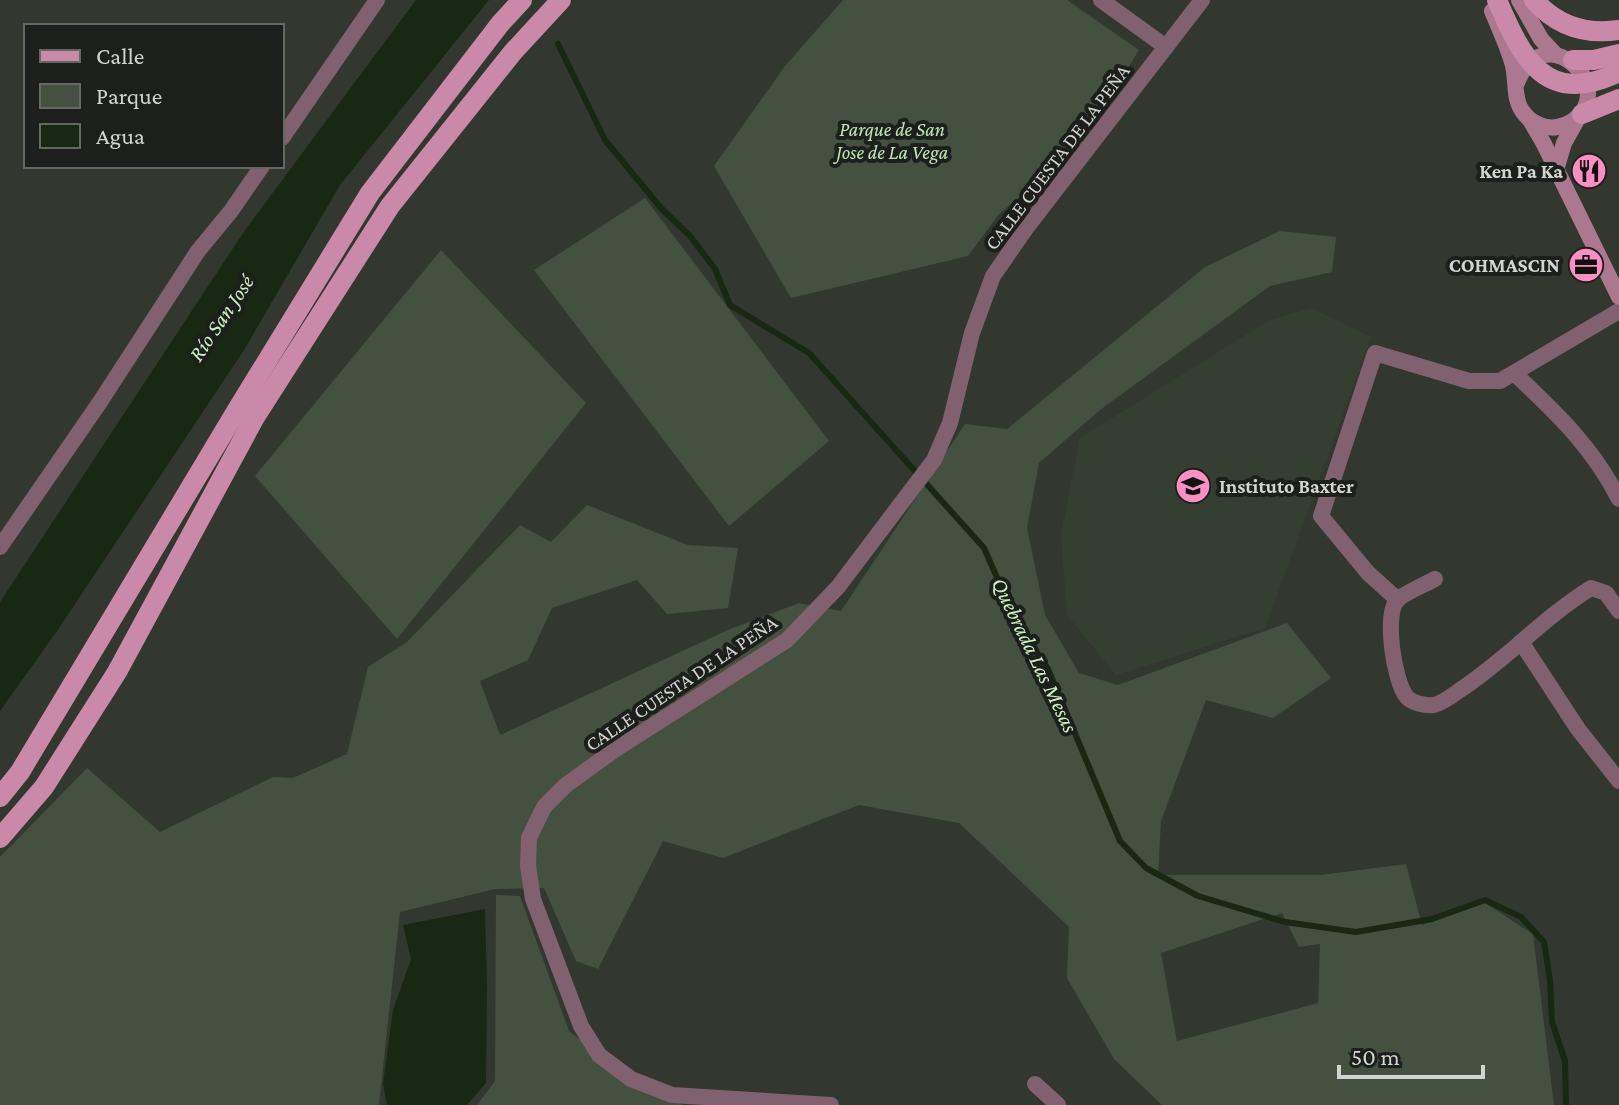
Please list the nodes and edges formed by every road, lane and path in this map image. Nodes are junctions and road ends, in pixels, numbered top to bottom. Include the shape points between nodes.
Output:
1 (377, 0) edge
2 (522, 0) edge
3 (561, 0) edge
4 (1101, 0) edge
5 (1202, 0) edge
6 (1487, 0) edge
7 (1497, 0) edge
8 (1519, 0) edge
9 (1534, 0) edge
10 (1613, 31) edge
11 (1166, 47) junction
12 (1619, 54) edge
13 (1564, 57) junction
14 (1619, 72) edge
15 (1517, 83) junction
16 (1619, 99) edge
17 (1580, 116) junction
18 (1529, 119) junction
19 (284, 135) edge
20 (261, 168) edge
21 (1556, 170) junction
22 (1613, 272) edge
23 (1619, 297) edge
24 (1619, 311) edge
25 (1514, 373) junction
26 (1619, 499) edge
27 (0, 547) edge
28 (1435, 579) dead end
29 (1398, 600) junction
30 (1619, 611) edge
31 (1521, 642) junction
32 (1619, 781) edge
33 (0, 797) edge
34 (0, 838) edge
35 (1035, 1084) dead end
36 (831, 1105) edge
37 (1058, 1105) edge

1 - 19 street
2 - 33 main road via 370,193
3 - 34 main road via 390,206 255,417 117,672 44,787
4 - 11 street
5 - 11 street, CALLE CUESTA DE LA PEÑA
6 - 15 main road
7 - 14 main road, bridge via 1516,44 1543,75 1583,85
8 - 13 main road via 1541,39
9 - 10 main road via 1570,28
11 - 36 street, CALLE CUESTA DE LA PEÑA via 993,276 972,333 950,423 929,467 838,587 787,640 566,785 544,807 529,838 533,899 581,1026 599,1055 631,1079 672,1095
12 - 13 main road via 1594,60
13 - 15 main road via 1536,59
13 - 17 main road via 1588,79 1590,92
15 - 18 main road via 1517,100
16 - 17 main road
17 - 18 main road via 1554,128
17 - 21 main road
18 - 21 main road
20 - 27 street via 198,251
21 - 22 main road
22 - 23 main road
24 - 25 street
25 - 26 street via 1576,432
25 - 29 street via 1500,381 1469,381 1375,353 1321,516
28 - 29 street
29 - 31 street via 1391,641 1405,696 1413,702 1435,705 1449,698
30 - 31 street via 1606,593 1591,588
31 - 32 street
35 - 37 street

